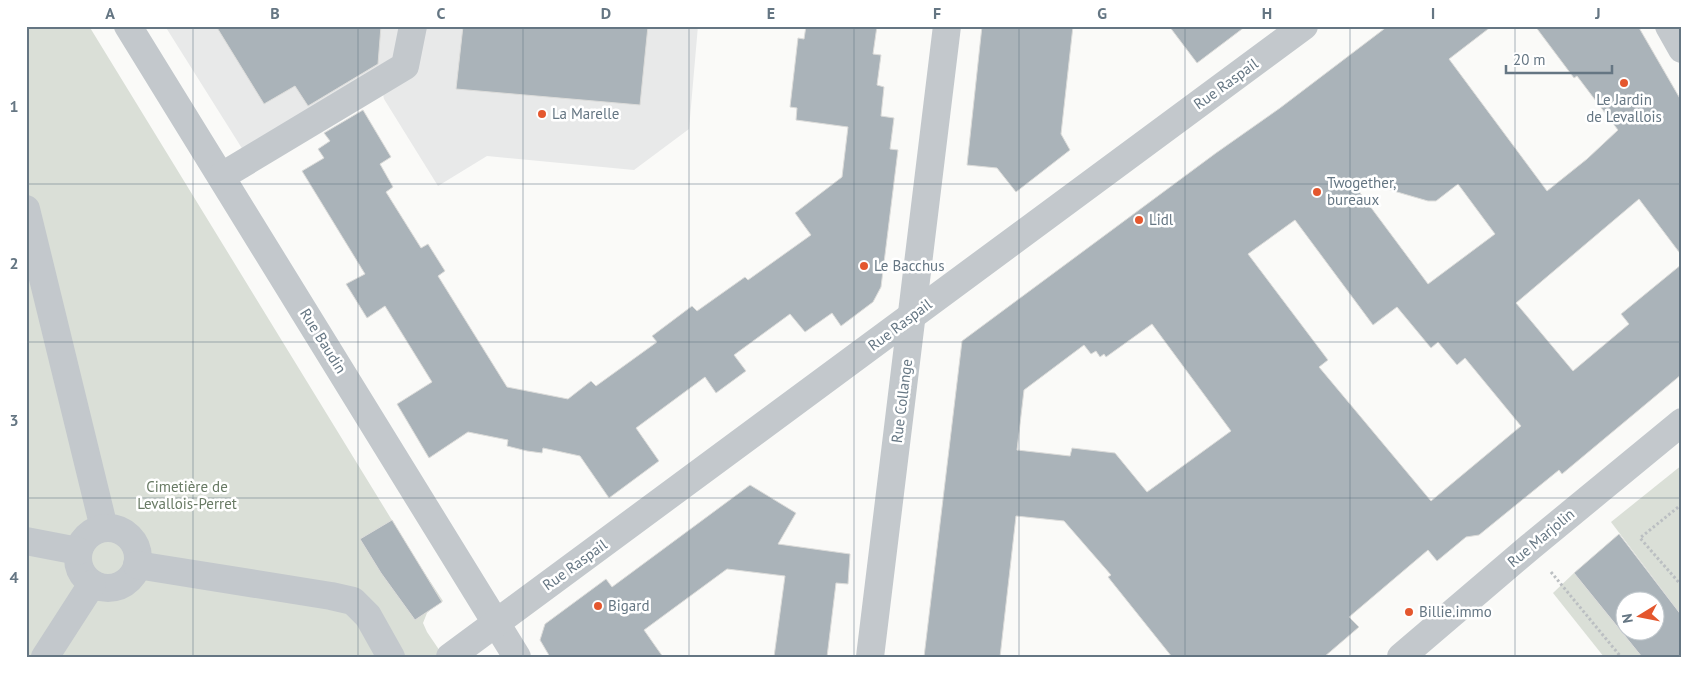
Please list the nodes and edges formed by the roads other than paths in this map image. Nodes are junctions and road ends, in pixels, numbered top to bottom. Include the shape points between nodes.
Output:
1 (128, 26) edge
2 (413, 26) edge
3 (947, 26) edge
4 (1304, 26) edge
5 (1669, 26) edge
6 (1682, 49) edge
7 (222, 176) junction
8 (26, 209) edge
9 (912, 316) junction
10 (1682, 422) edge
11 (104, 528) junction
12 (26, 541) edge
13 (78, 551) junction
14 (137, 565) junction
15 (92, 584) junction
16 (496, 623) junction
17 (45, 657) edge
18 (391, 657) edge
19 (450, 657) edge
20 (517, 657) edge
21 (870, 657) edge
22 (1401, 657) edge

1 - 7 street, Rue Baudin
2 - 7 street via 405,66
3 - 9 street, Rue Collange
4 - 9 street, Rue Raspail
5 - 6 street
7 - 16 street, Rue Baudin
8 - 11 street
9 - 16 street, Rue Raspail
9 - 21 street, Rue Collange
10 - 22 street, Rue Marjolin
11 - 13 street via 90,533
11 - 14 street via 114,528 127,534 137,550
12 - 13 street
13 - 15 street via 82,574
14 - 15 street via 126,582 114,588
14 - 18 street via 353,601 368,616
15 - 17 street
16 - 19 street, Rue Raspail
16 - 20 street, Rue Baudin

